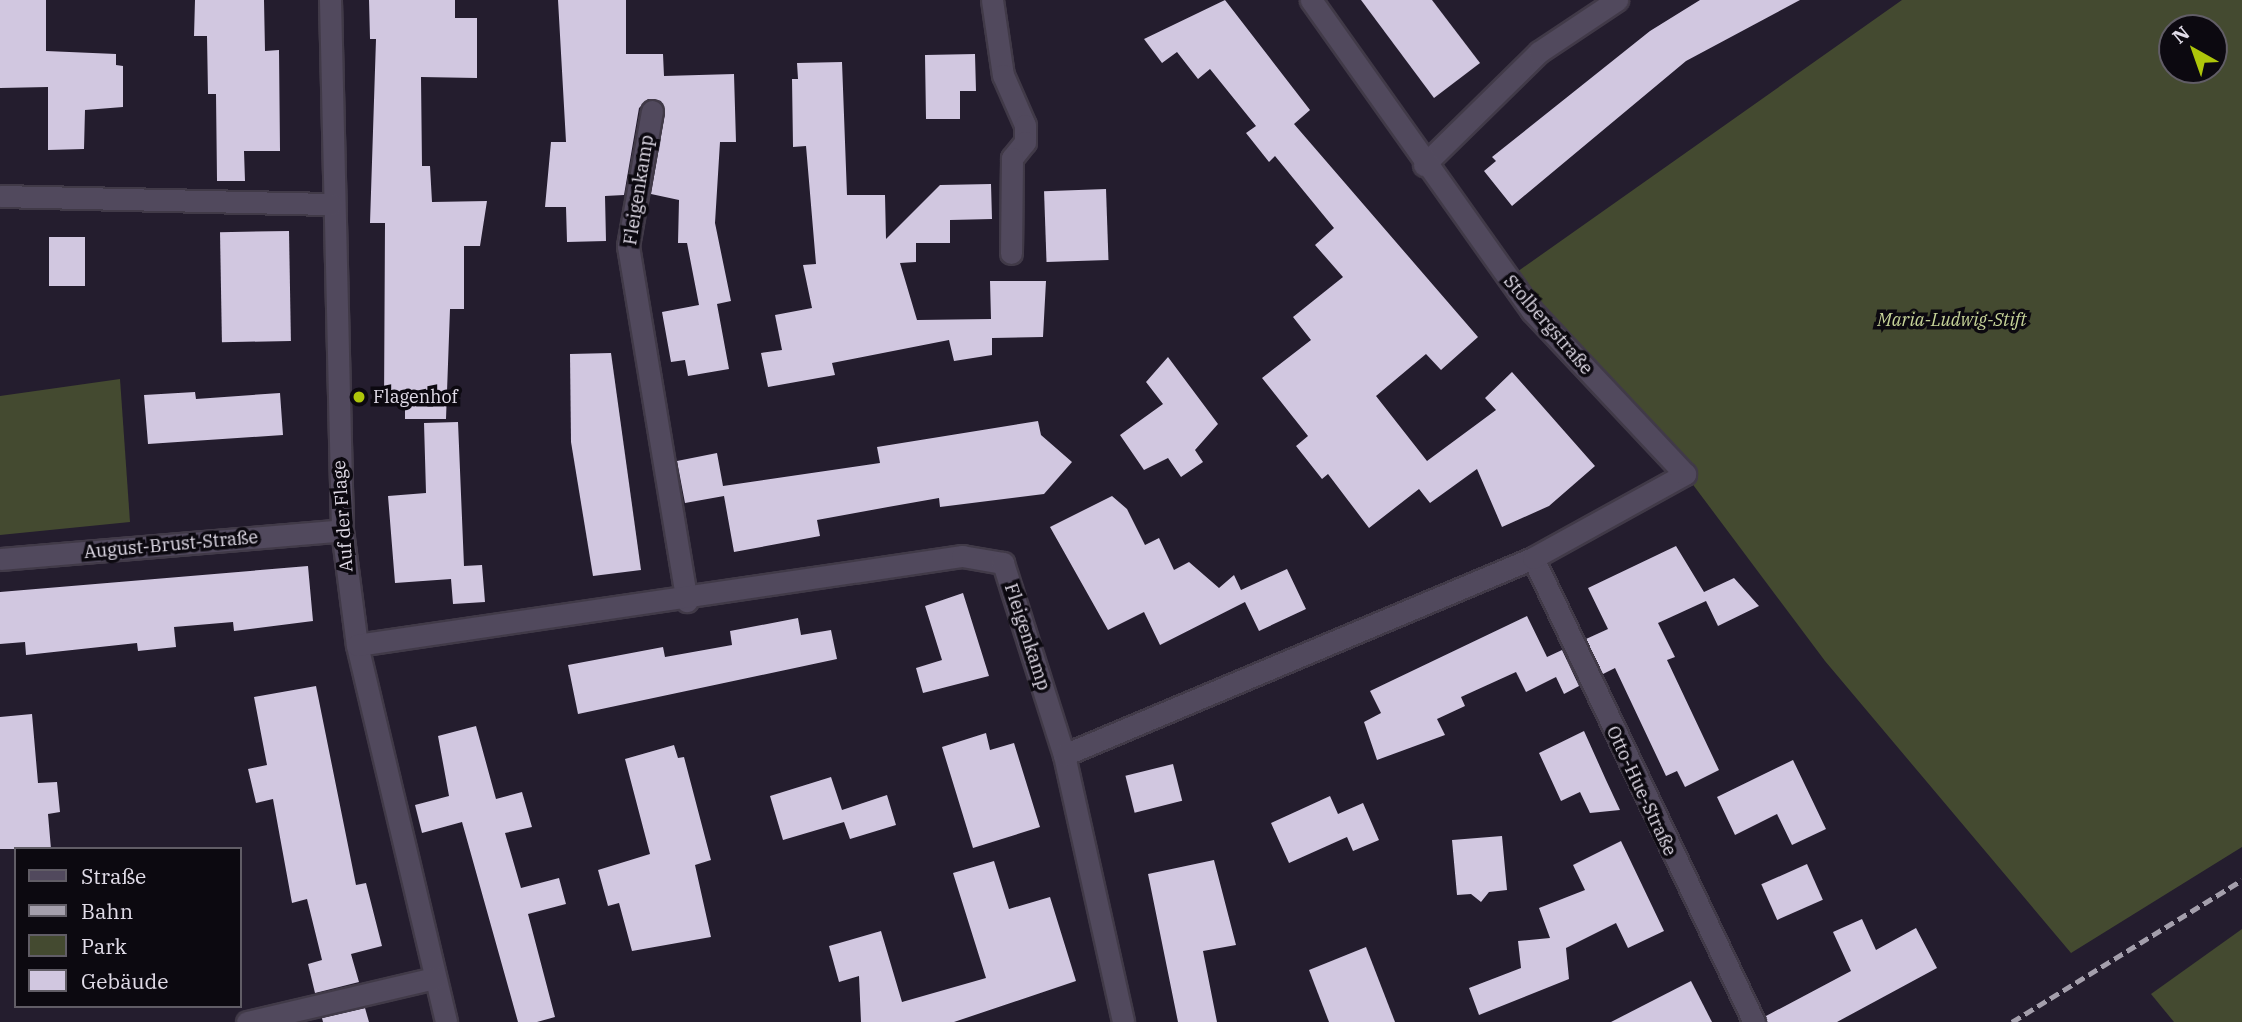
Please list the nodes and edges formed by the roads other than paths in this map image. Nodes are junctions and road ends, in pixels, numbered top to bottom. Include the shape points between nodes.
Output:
1 (330, 0) edge
2 (992, 0) edge
3 (1311, 0) edge
4 (1617, 0) edge
5 (652, 111) dead end
6 (1424, 165) junction
7 (0, 197) edge
8 (331, 204) junction
9 (1011, 253) dead end
10 (342, 530) junction
11 (1533, 558) junction
12 (0, 559) edge
13 (687, 601) junction
14 (357, 645) junction
15 (1064, 755) junction
16 (435, 978) junction
17 (247, 1022) edge
18 (446, 1022) edge
19 (1123, 1022) edge
20 (1754, 1022) edge

1 - 8 street, Auf der Flage
2 - 9 street via 1003,75 1025,125 1025,142 1012,158
3 - 6 street, Stolbergstraße
4 - 6 street via 1539,52
5 - 13 street, Fleigenkamp via 628,246
6 - 11 street, Stolbergstraße via 1532,312 1685,474
7 - 8 street
8 - 10 street, Auf der Flage
10 - 12 street, August-Brust-Straße
10 - 14 street, Auf der Flage
11 - 15 street
11 - 20 street, Otto-Hue-Straße
13 - 14 street, Fleigenkamp
13 - 15 street, Fleigenkamp via 962,556 992,558 1003,564
14 - 16 street, Auf der Flage
15 - 19 street, Fleigenkamp
16 - 17 street
16 - 18 street, Auf der Flage

